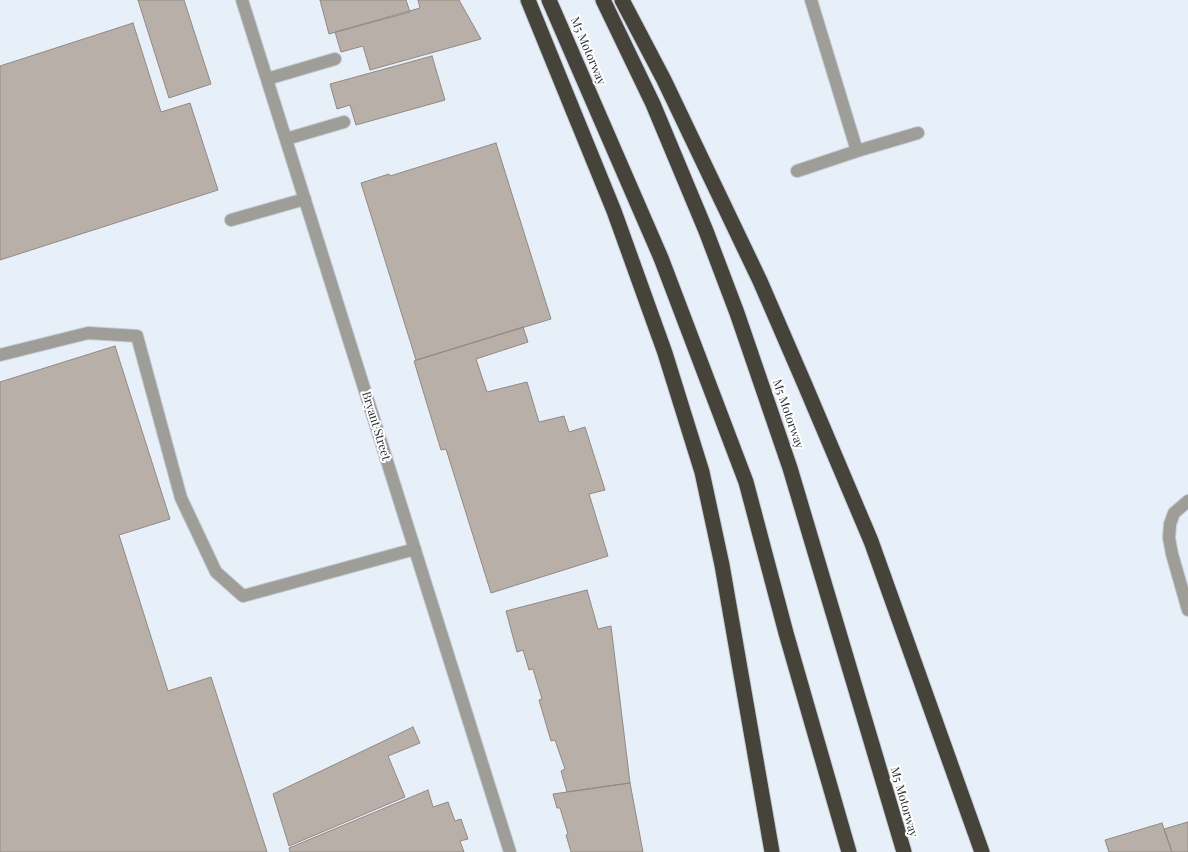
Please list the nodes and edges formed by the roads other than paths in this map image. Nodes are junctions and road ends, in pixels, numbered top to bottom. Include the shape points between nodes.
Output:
1 (242, 0) edge
2 (528, 0) edge
3 (549, 0) edge
4 (603, 0) edge
5 (622, 0) edge
6 (811, 0) edge
7 (335, 59) dead end
8 (267, 79) junction
9 (344, 122) dead end
10 (918, 133) dead end
11 (286, 139) junction
12 (857, 151) junction
13 (797, 171) dead end
14 (305, 199) junction
15 (231, 220) dead end
16 (0, 355) edge
17 (1188, 501) edge
18 (415, 550) junction
19 (1188, 610) edge
20 (510, 852) edge
21 (772, 852) edge
22 (849, 852) edge
23 (904, 852) edge
24 (982, 852) edge

1 - 8 street, Bryant Street
2 - 21 highway via 627,245 702,472 722,565
3 - 22 highway, M5 Motorway via 661,258 746,482
4 - 23 highway, M5 Motorway via 657,113 737,313 790,468
5 - 24 highway via 756,273 805,385 870,541
6 - 12 street
7 - 8 street
8 - 11 street, Bryant Street
9 - 11 street
10 - 12 street
11 - 14 street, Bryant Street
12 - 13 street
14 - 15 street
14 - 18 street, Bryant Street
16 - 18 street via 88,332 137,336 181,498 216,572 243,596
17 - 19 street via 1174,513 1169,538
18 - 20 street, Bryant Street

